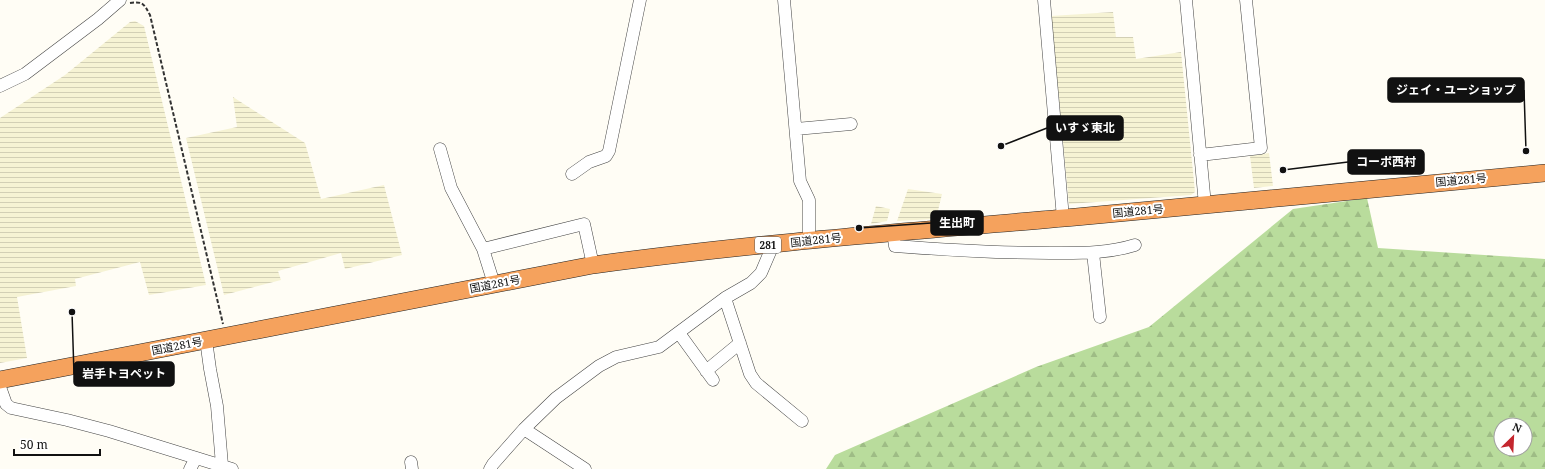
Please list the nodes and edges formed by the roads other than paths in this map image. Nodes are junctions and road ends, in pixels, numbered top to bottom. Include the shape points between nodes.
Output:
1 (640, 0) edge
2 (784, 0) edge
3 (1044, 0) edge
4 (1186, 0) edge
5 (1246, 0) edge
6 (122, 3) edge
7 (0, 86) edge
8 (851, 124) dead end
9 (796, 129) junction
10 (440, 149) dead end
11 (1200, 155) junction
12 (1545, 173) edge
13 (572, 174) dead end
14 (1205, 205) junction
15 (1063, 218) junction
16 (893, 232) junction
17 (809, 241) junction
18 (773, 245) junction
19 (1134, 245) dead end
20 (483, 249) junction
21 (1093, 253) junction
22 (593, 265) junction
23 (494, 284) junction
24 (725, 298) junction
25 (1100, 317) dead end
26 (679, 333) junction
27 (206, 340) junction
28 (740, 343) junction
29 (0, 380) edge
30 (0, 387) edge
31 (802, 421) dead end
32 (524, 429) junction
33 (196, 458) junction
34 (227, 467) edge
35 (190, 469) edge
36 (490, 469) edge
37 (585, 469) edge

1 - 13 street via 609,151 606,156 589,162
2 - 9 street
3 - 15 street
4 - 11 street
5 - 11 street via 1261,148
6 - 7 street via 25,74
8 - 9 street
9 - 17 street via 802,184 809,200
10 - 20 street via 451,188
11 - 14 street
12 - 14 highway, 国道281号 / 281
14 - 15 highway, 国道281号 / 281
15 - 16 highway, 国道281号 / 281
16 - 17 highway, 国道281号 / 281
16 - 21 street via 895,246 978,252
17 - 18 highway, 国道281号 / 281
18 - 22 highway, 国道281号 / 281 via 681,253
18 - 24 street via 761,273 751,283
19 - 21 street via 1116,251
20 - 22 street via 584,224
20 - 23 street
21 - 25 street
22 - 23 highway, 国道281号 / 281
23 - 27 highway, 国道281号 / 281
24 - 26 street
24 - 28 street
26 - 28 street via 709,375
26 - 32 street via 659,347 616,357 599,366 556,398
27 - 29 highway, 国道281号 / 281
27 - 34 street
28 - 31 street via 750,374 756,383
30 - 33 street via 6,404 12,408 102,429
32 - 36 street
32 - 37 street
33 - 34 street
33 - 35 street

